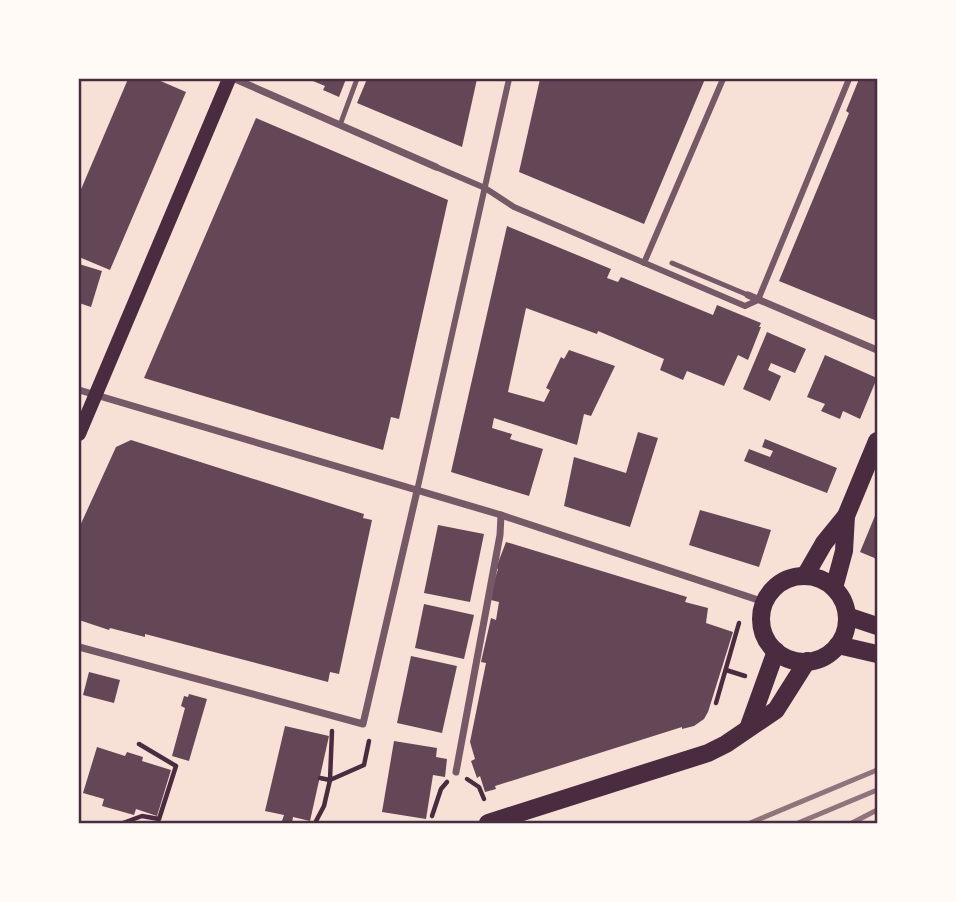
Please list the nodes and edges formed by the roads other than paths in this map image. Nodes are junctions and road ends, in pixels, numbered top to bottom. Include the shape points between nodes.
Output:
1 (229, 79) edge
2 (235, 79) edge
3 (357, 79) edge
4 (509, 79) edge
5 (723, 79) edge
6 (849, 79) edge
7 (340, 125) junction
8 (436, 167) joint
9 (485, 188) junction
10 (644, 263) junction
11 (672, 263) dead end
12 (748, 295) joint
13 (758, 300) junction
14 (877, 350) edge
15 (79, 390) edge
16 (95, 395) junction
17 (79, 434) edge
18 (877, 441) edge
19 (417, 491) junction
20 (501, 515) junction
21 (846, 516) junction
22 (805, 576) junction
23 (834, 588) junction
24 (764, 602) junction
25 (847, 616) junction
26 (877, 626) edge
27 (838, 645) junction
28 (79, 647) edge
29 (776, 651) junction
30 (877, 654) edge
31 (807, 661) junction
32 (749, 726) junction
33 (456, 772) road end
34 (488, 823) edge

1 - 16 main road
2 - 7 street
3 - 7 lane
4 - 9 street
5 - 10 street
6 - 13 street
7 - 8 street
8 - 9 street
9 - 10 street via 514,207
9 - 19 street
10 - 13 street via 745,306
11 - 12 lane
12 - 13 street
13 - 14 street
15 - 16 street
16 - 17 main road
16 - 19 street
18 - 21 main road
19 - 20 street
19 - 28 street via 363,724
20 - 24 street
20 - 33 street
21 - 22 main road
21 - 23 main road via 844,551
22 - 23 main road
22 - 24 main road via 781,582
23 - 25 main road
24 - 29 main road via 764,635
25 - 26 main road
25 - 27 main road
27 - 30 main road
27 - 31 main road via 828,655
29 - 31 main road
29 - 32 main road
31 - 32 main road via 776,710
32 - 34 main road via 726,744 694,759

